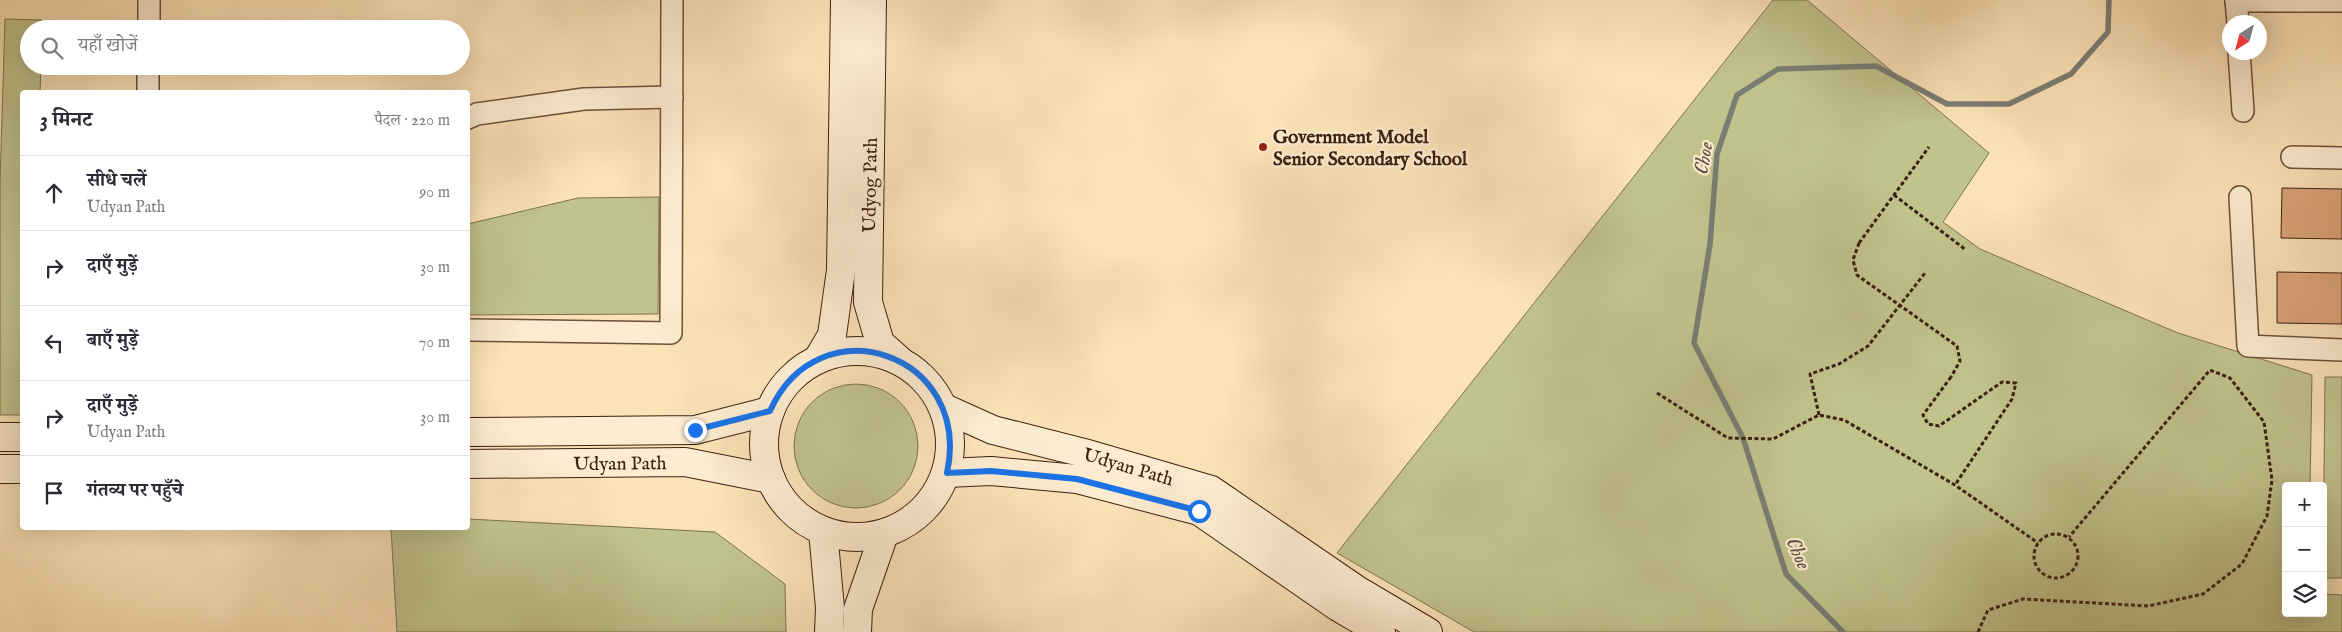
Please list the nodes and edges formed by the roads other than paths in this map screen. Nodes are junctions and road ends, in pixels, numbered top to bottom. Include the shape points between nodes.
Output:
1 (149, 0) edge
2 (672, 0) edge
3 (845, 0) edge
4 (872, 0) edge
5 (2236, 1) edge
6 (2342, 1) edge
7 (2237, 15) edge
8 (149, 20) edge
9 (2240, 60) edge
10 (148, 75) edge
11 (148, 90) edge
12 (672, 97) junction
13 (2243, 111) dead end
14 (470, 117) edge
15 (2292, 157) dead end
16 (2342, 158) edge
17 (2240, 197) dead end
18 (470, 330) edge
19 (2342, 350) edge
20 (818, 359) junction
21 (899, 360) junction
22 (944, 408) junction
23 (770, 411) junction
24 (470, 432) edge
25 (0, 437) edge
26 (20, 437) edge
27 (470, 464) edge
28 (0, 469) edge
29 (20, 469) edge
30 (947, 473) junction
31 (771, 479) junction
32 (823, 531) junction
33 (884, 534) junction
34 (829, 632) edge
35 (857, 632) edge
36 (1381, 632) edge
37 (1428, 632) edge

1 - 8 street
2 - 12 street
3 - 20 main road, Udyog Path via 841,270 832,335
4 - 21 main road, Udyog Path via 868,302 880,343
5 - 6 street
5 - 7 street
9 - 13 street
10 - 11 street
12 - 14 street via 584,99
12 - 18 street via 671,333
15 - 16 street
17 - 19 street via 2248,346
20 - 21 main road via 858,351 879,353
20 - 23 main road via 805,366 784,386
21 - 22 main road, Udyog Path via 925,380
22 - 30 main road via 951,440
22 - 37 main road, Udyan Path via 993,430 1210,490 1356,590
23 - 24 main road, Udyan Path via 695,430
23 - 31 main road via 764,445
25 - 26 main road
27 - 31 main road, Udyan Path via 686,462
28 - 29 main road
30 - 33 main road via 923,511 905,525
30 - 36 main road, Udyan Path via 991,471 1077,479 1199,511 1338,607
31 - 32 main road via 797,516
32 - 33 main road via 853,538
32 - 34 main road
33 - 35 main road via 858,609

